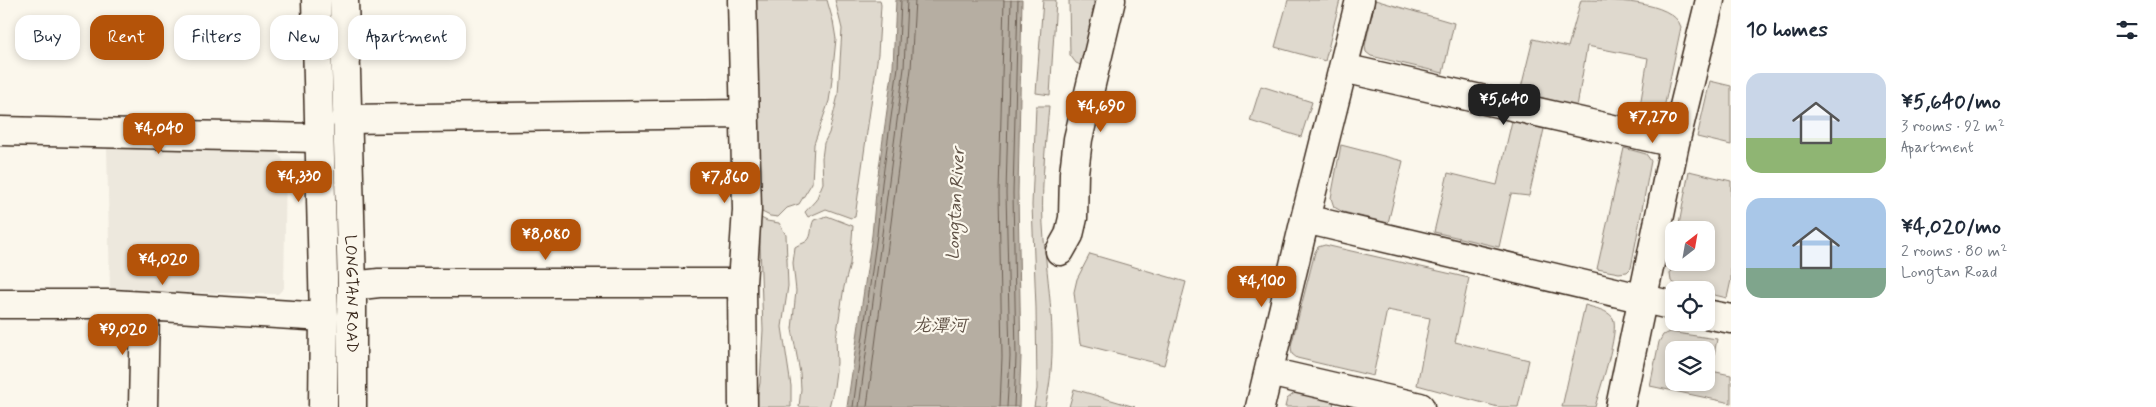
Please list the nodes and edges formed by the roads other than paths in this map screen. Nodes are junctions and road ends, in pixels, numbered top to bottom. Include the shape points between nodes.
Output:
1 (316, 0) edge
2 (344, 0) edge
3 (742, 0) edge
4 (1111, 0) edge
5 (1360, 0) edge
6 (1709, 0) edge
7 (1343, 68) junction
8 (744, 114) junction
9 (346, 120) junction
10 (0, 131) edge
11 (318, 138) junction
12 (1675, 143) junction
13 (1305, 219) junction
14 (1060, 252) dead end
15 (742, 283) junction
16 (352, 286) junction
17 (1643, 299) junction
18 (0, 304) edge
19 (1665, 304) edge
20 (145, 306) junction
21 (1715, 316) edge
22 (324, 317) junction
23 (1731, 319) edge
24 (1269, 372) junction
25 (143, 407) edge
26 (323, 407) edge
27 (352, 407) edge
28 (743, 407) edge
29 (1260, 407) edge
30 (1420, 407) edge
31 (1620, 407) edge

1 - 11 street, LONGTAN ROAD
2 - 9 street, LONGTAN ROAD
3 - 8 street
4 - 14 street via 1078,139 1073,218
5 - 7 street
6 - 12 street
7 - 12 street
7 - 13 street
8 - 9 street
8 - 15 street via 747,210
9 - 16 street, LONGTAN ROAD
10 - 11 street
11 - 22 street, LONGTAN ROAD
12 - 17 street
13 - 17 street
13 - 24 street
15 - 16 street via 380,282
15 - 28 street
16 - 27 street, LONGTAN ROAD
17 - 19 street
17 - 31 street
18 - 20 street
20 - 22 street
20 - 25 street
21 - 23 street
22 - 26 street, LONGTAN ROAD
24 - 29 street
24 - 30 street

